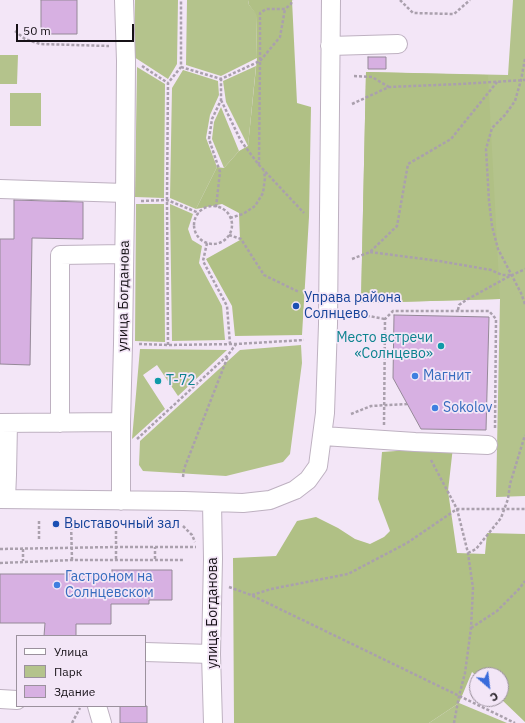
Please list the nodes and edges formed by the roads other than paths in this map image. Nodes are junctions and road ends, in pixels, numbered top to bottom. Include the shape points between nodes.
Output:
1 (124, 0) edge
2 (331, 0) edge
3 (398, 44) dead end
4 (330, 46) junction
5 (0, 189) edge
6 (129, 197) junction
7 (124, 254) junction
8 (121, 422) junction
9 (4, 423) edge
10 (60, 423) junction
11 (323, 436) junction
12 (488, 445) road end
13 (3, 499) edge
14 (121, 501) junction
15 (212, 502) junction
16 (146, 652) edge
17 (212, 654) junction
18 (0, 700) edge
19 (16, 700) edge
20 (97, 707) edge
21 (102, 723) edge
22 (213, 723) edge

1 - 6 street, улица Богданова
2 - 4 street
3 - 4 street
4 - 11 street via 328,324
5 - 6 street
6 - 7 street, улица Богданова
7 - 8 street, улица Богданова
7 - 10 street via 60,255
8 - 10 street
8 - 14 street, улица Богданова
9 - 10 street
9 - 13 street via 7,475
11 - 12 street
11 - 15 street via 318,466 308,480 295,490 270,500 243,503
13 - 14 street
14 - 15 street
15 - 17 street, улица Богданова
16 - 17 street
17 - 22 street, улица Богданова
18 - 19 street
20 - 21 street

